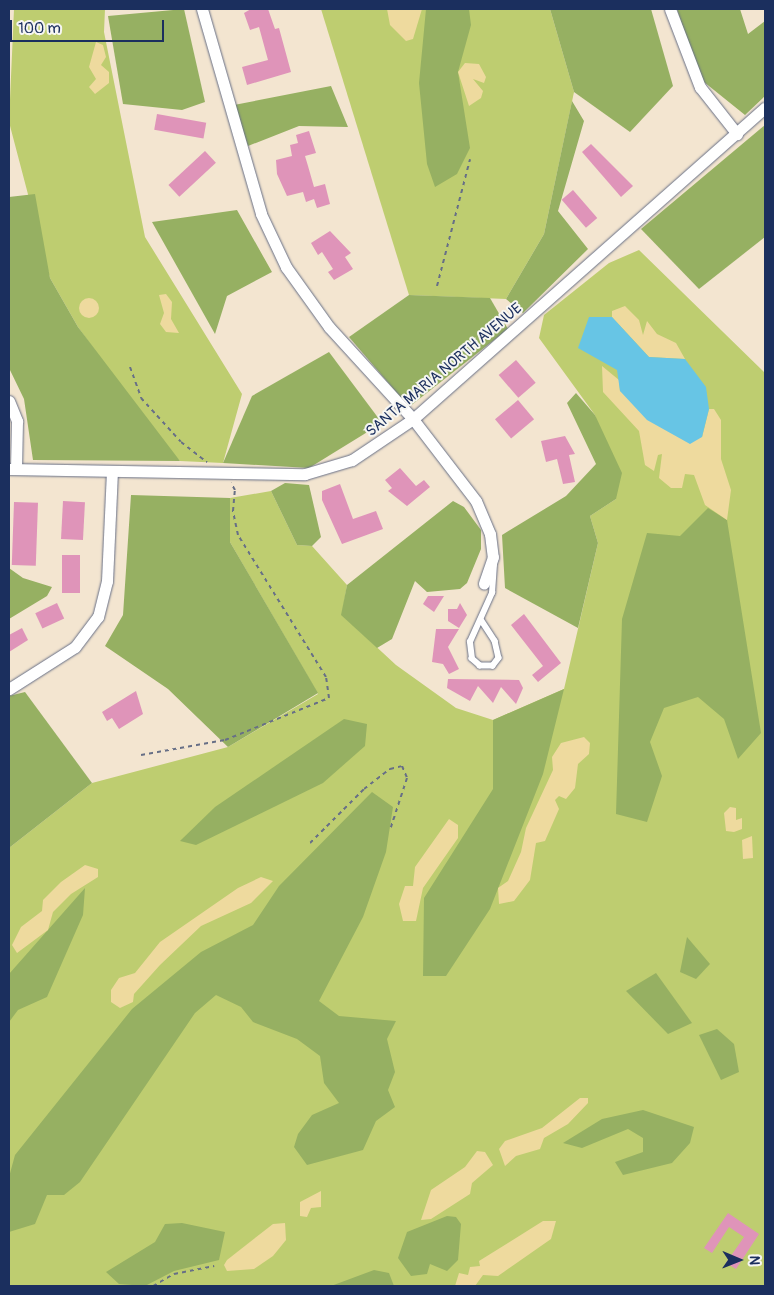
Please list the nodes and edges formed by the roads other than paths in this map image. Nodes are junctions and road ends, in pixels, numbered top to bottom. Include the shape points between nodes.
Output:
1 (202, 9) edge
2 (670, 9) edge
3 (765, 108) edge
4 (736, 134) junction
5 (9, 401) edge
6 (413, 419) junction
7 (12, 469) edge
8 (112, 472) junction
9 (493, 557) junction
10 (484, 583) dead end
11 (482, 621) junction
12 (9, 689) edge

1 - 6 street via 261,214 286,267 329,327
2 - 4 street via 700,87
3 - 4 street, SANTA MARIA NORTH AVENUE
4 - 6 street, SANTA MARIA NORTH AVENUE
5 - 7 street via 17,421
6 - 8 street, SANTA MARIA NORTH AVENUE via 374,449 324,472
6 - 9 street via 476,501 490,534
7 - 8 street, SANTA MARIA NORTH AVENUE
8 - 12 street via 107,580 98,617 75,647
9 - 10 street
9 - 11 lane via 496,578
11 - 11 lane via 470,642 472,658 480,666 493,666 499,658 495,640

